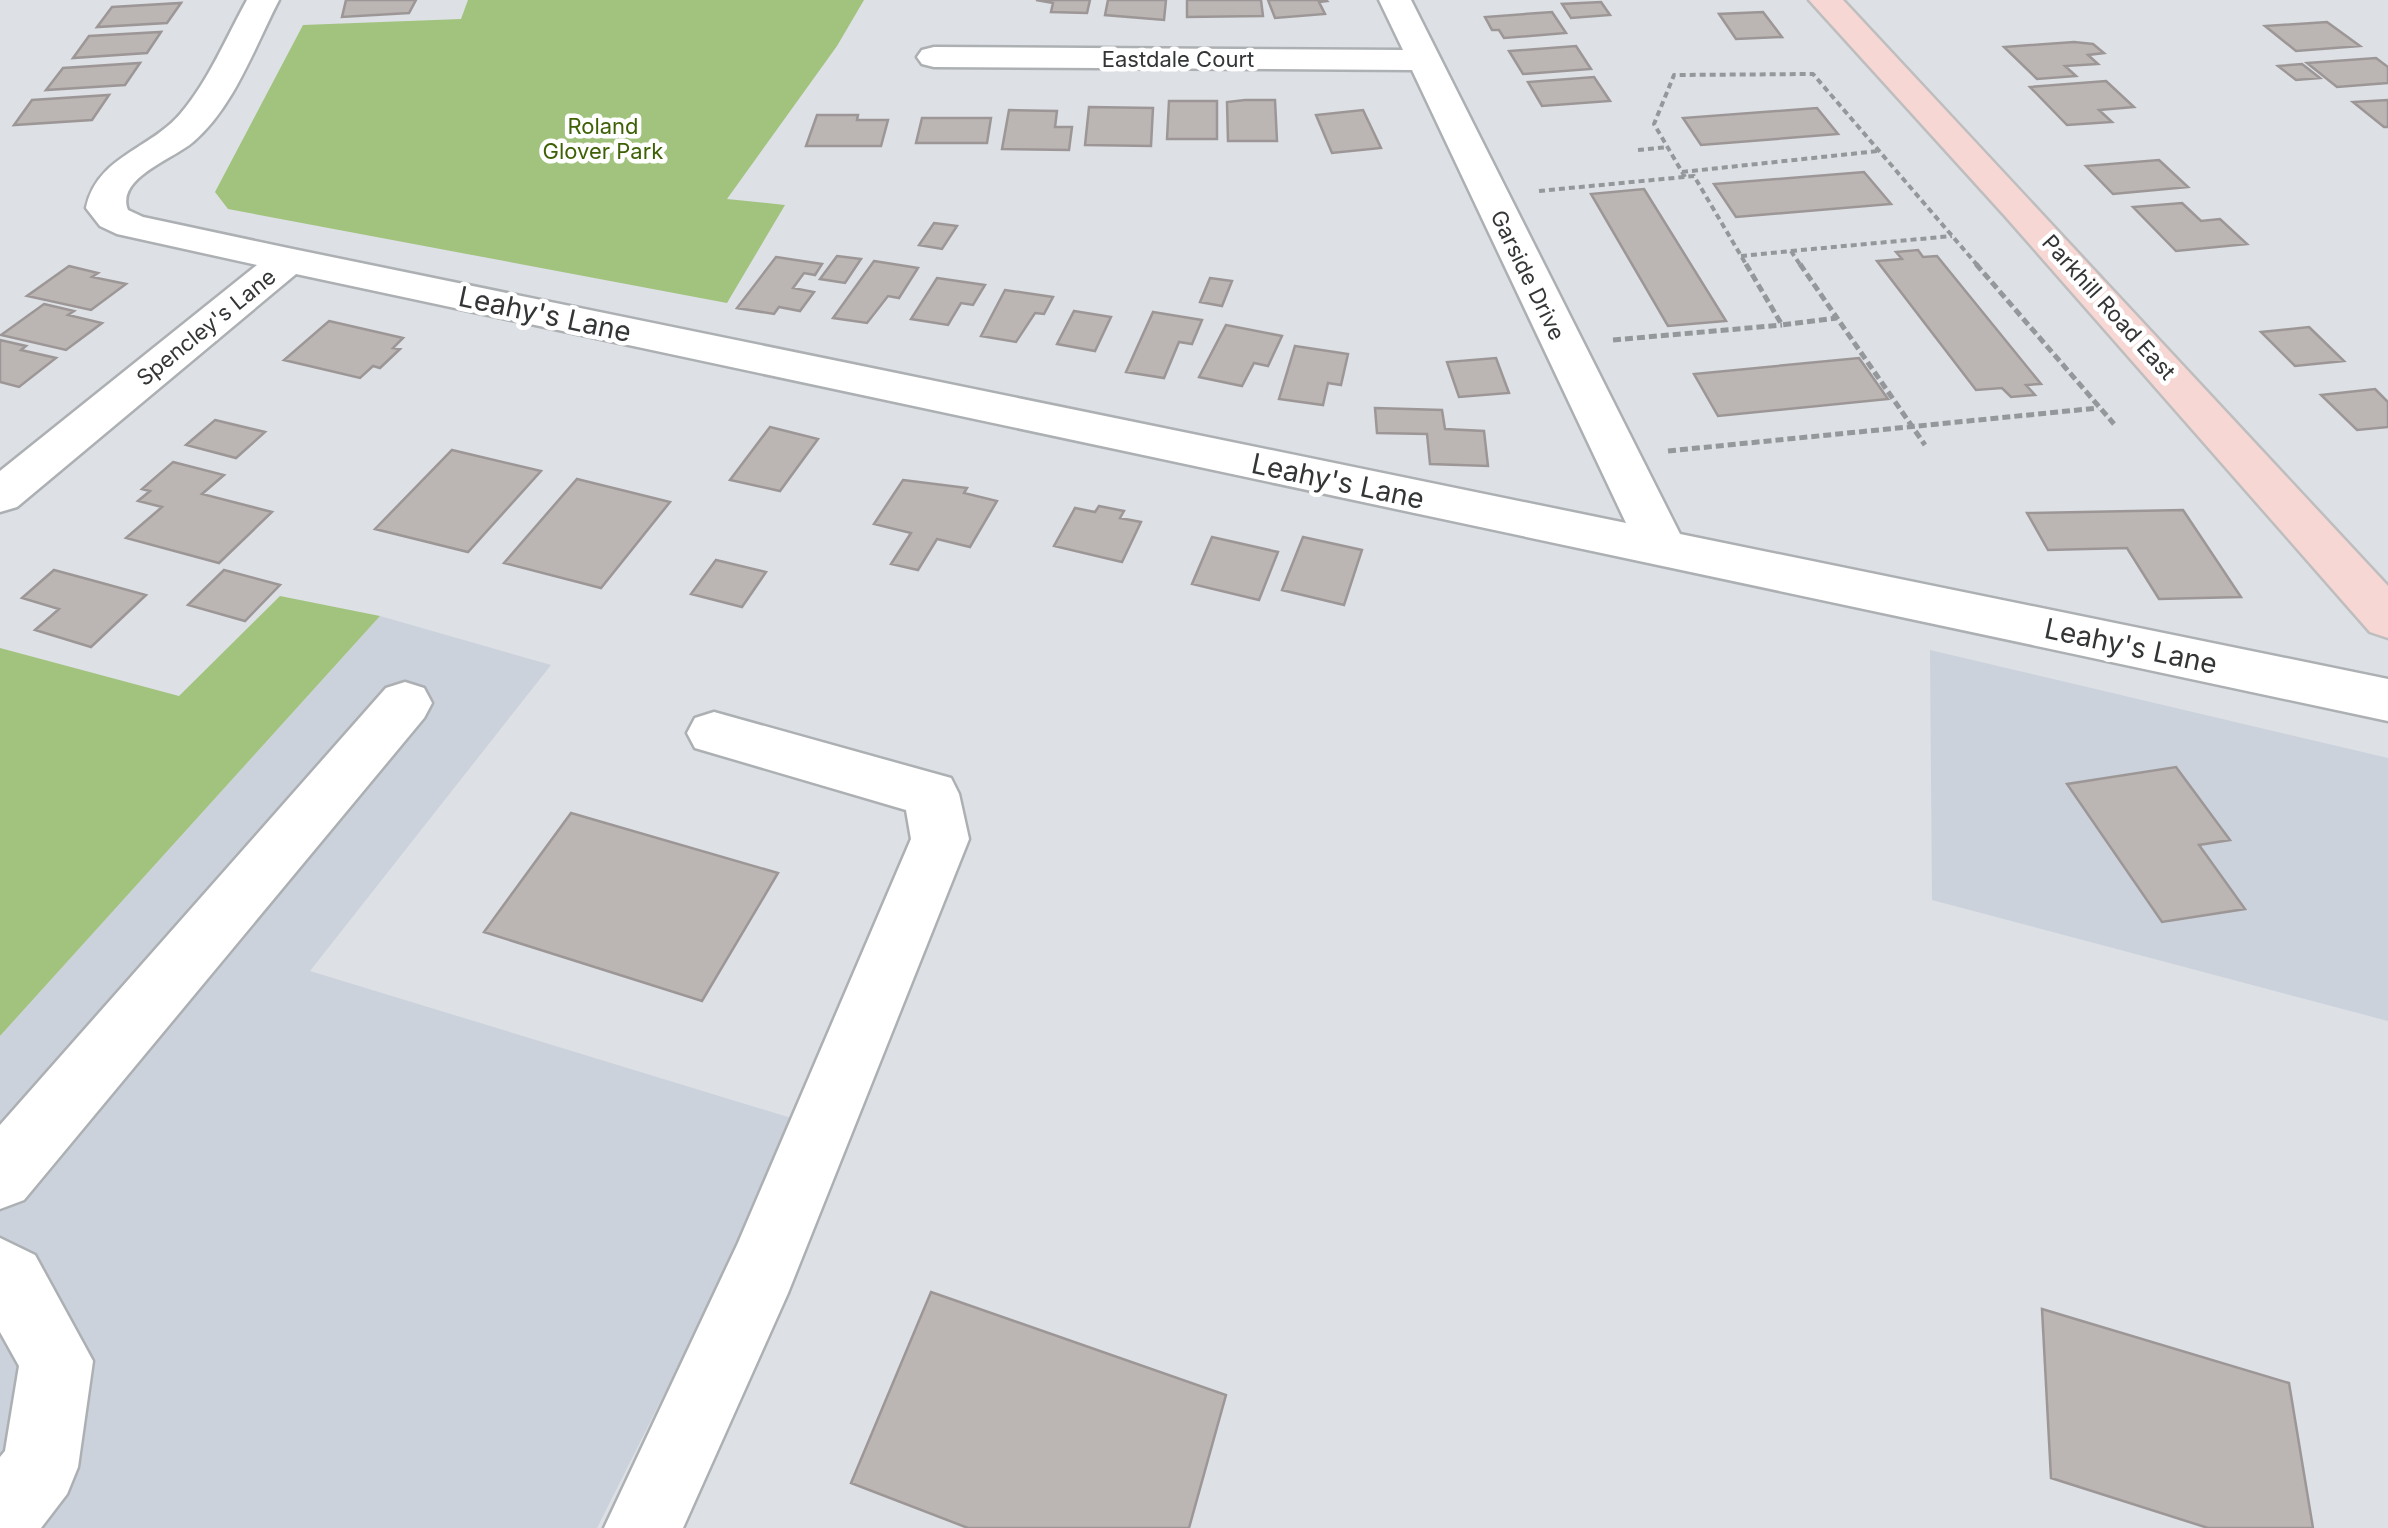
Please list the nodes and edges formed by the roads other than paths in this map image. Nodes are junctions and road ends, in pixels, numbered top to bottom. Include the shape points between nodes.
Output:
1 (263, 0) edge
2 (1394, 0) edge
3 (1825, 0) edge
4 (934, 57) dead end
5 (1422, 60) junction
6 (288, 260) junction
7 (0, 496) edge
8 (1663, 549) junction
9 (2388, 619) edge
10 (2388, 700) edge
11 (405, 703) dead end
12 (714, 733) dead end
13 (0, 1176) edge
14 (0, 1273) edge
15 (0, 1518) edge
16 (643, 1528) edge

1 - 6 street, Spencley's Lane via 198,115 174,140 116,178 106,208 131,226
2 - 5 street, Garside Drive
3 - 9 main road, Parkhill Road East
4 - 5 street, Eastdale Court
5 - 8 street, Garside Drive
6 - 7 street, Spencley's Lane
6 - 8 street, Leahy's Lane
8 - 10 street, Leahy's Lane
11 - 13 street
12 - 16 street via 931,794 940,839 764,1268
14 - 15 street via 56,1361 40,1468

